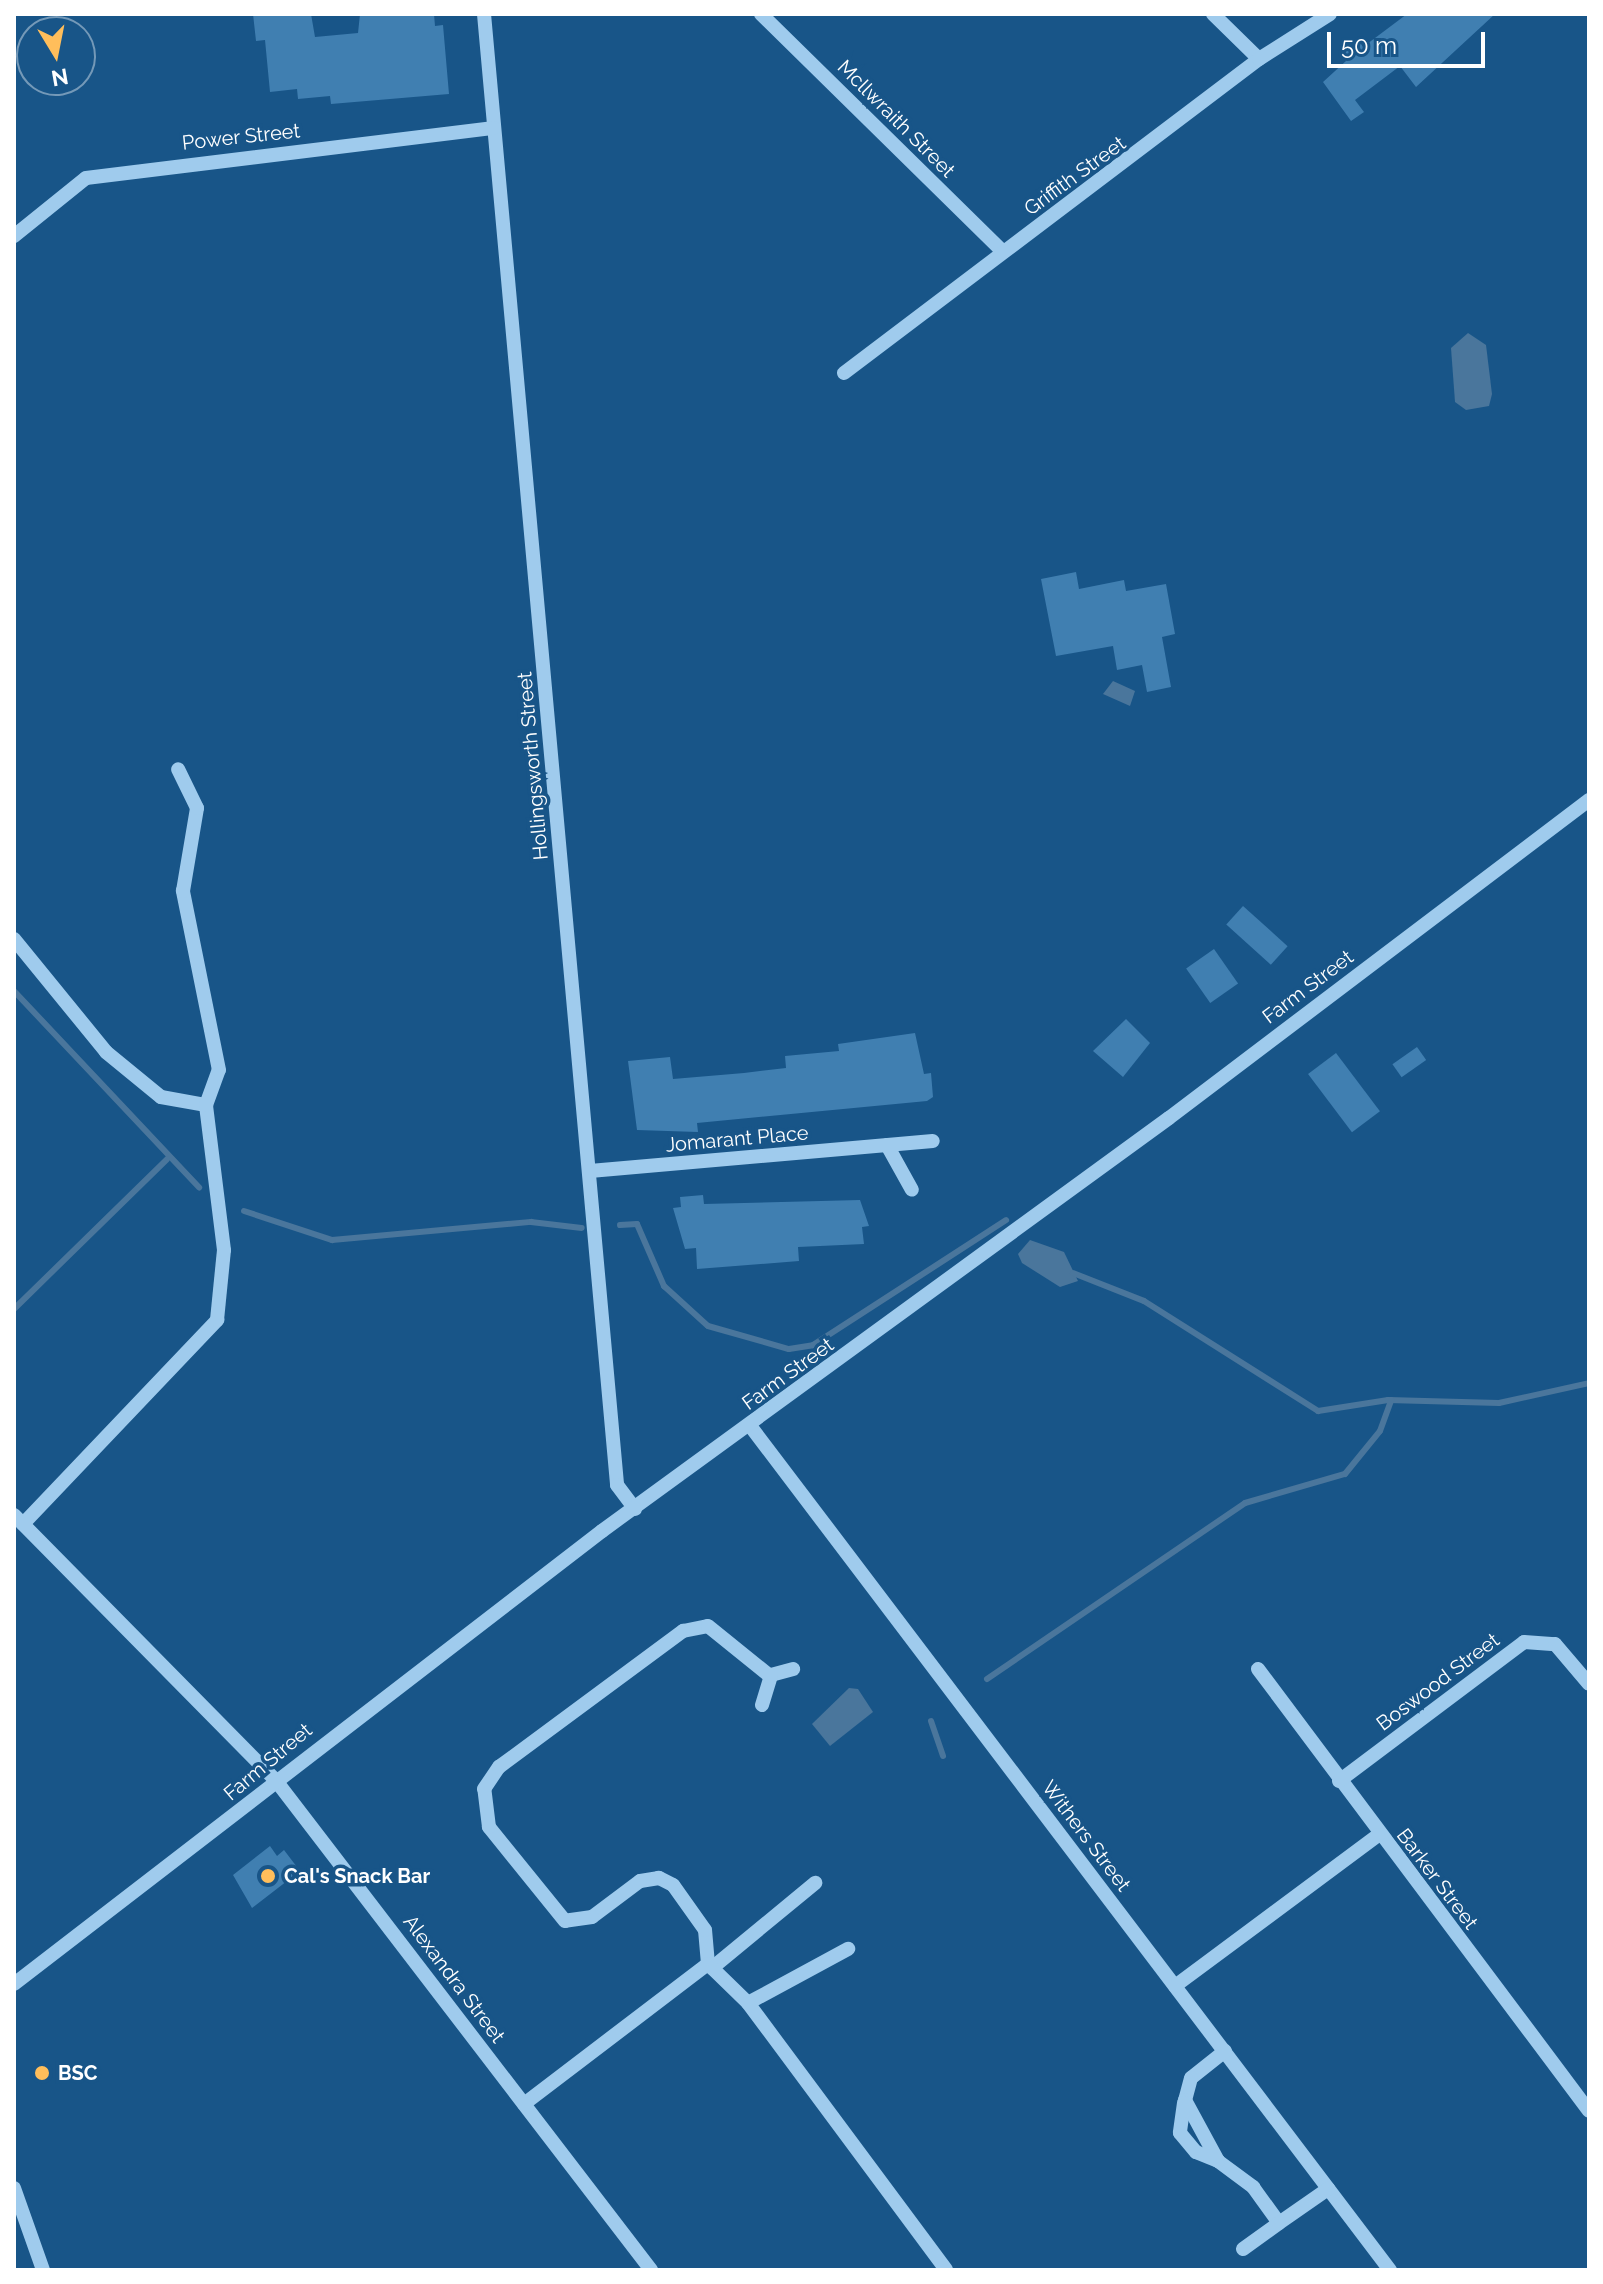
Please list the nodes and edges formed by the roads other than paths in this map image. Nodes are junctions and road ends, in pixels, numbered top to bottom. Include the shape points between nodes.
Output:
1 (484, 14) edge
2 (762, 14) edge
3 (1213, 14) edge
4 (1330, 14) edge
5 (1259, 59) junction
6 (494, 128) junction
7 (14, 236) edge
8 (1003, 252) junction
9 (844, 373) dead end
10 (178, 769) dead end
11 (1589, 800) edge
12 (14, 939) edge
13 (206, 1105) junction
14 (933, 1141) dead end
15 (887, 1145) junction
16 (590, 1171) junction
17 (912, 1190) dead end
18 (751, 1427) junction
19 (635, 1509) junction
20 (19, 1520) edge
21 (793, 1669) dead end
22 (1258, 1669) dead end
23 (770, 1676) junction
24 (1589, 1684) edge
25 (762, 1705) dead end
26 (1339, 1781) junction
27 (277, 1782) junction
28 (1378, 1835) junction
29 (815, 1883) dead end
30 (848, 1949) dead end
31 (710, 1966) junction
32 (14, 1984) edge
33 (1175, 1986) junction
34 (748, 2003) junction
35 (1225, 2051) junction
36 (524, 2104) junction
37 (1589, 2111) edge
38 (14, 2188) edge
39 (1328, 2189) junction
40 (1279, 2223) junction
41 (1243, 2249) dead end
42 (43, 2270) edge
43 (651, 2270) edge
44 (946, 2270) edge
45 (1390, 2270) edge

1 - 6 street, Hollingsworth Street
2 - 8 street, Mcllwraith Street
3 - 5 street
4 - 5 street, Griffith Street
5 - 8 street, Griffith Street
6 - 7 street, Power Street via 123,170 69,185
6 - 16 street, Hollingsworth Street
8 - 9 street, Griffith Street
10 - 13 street via 197,808 183,891 219,1070
11 - 18 street, Farm Street
12 - 13 street via 106,1052 161,1097
13 - 20 street via 224,1250 217,1320
14 - 15 street, Jomarant Place
15 - 16 street, Jomarant Place
15 - 17 street
16 - 19 street, Hollingsworth Street via 617,1485
18 - 19 street, Farm Street
18 - 33 street, Withers Street
19 - 27 street, Farm Street
20 - 27 street, Alexandra Street
21 - 23 street
22 - 26 street, Barker Street
23 - 25 street
23 - 31 street via 708,1626 683,1631 499,1767 484,1789 489,1827 565,1921 592,1917 640,1881 659,1878 673,1885 705,1930
24 - 26 street, Boswood Street via 1566,1653 1541,1639 1524,1642
26 - 28 street, Barker Street
27 - 32 street, Farm Street
27 - 36 street, Alexandra Street
28 - 33 street
28 - 37 street, Barker Street
29 - 31 street
30 - 34 street
31 - 34 street
31 - 36 street
33 - 35 street, Withers Street
34 - 44 street
35 - 39 street, Withers Street
35 - 40 street via 1191,2078 1185,2100 1218,2161 1253,2187
36 - 43 street, Alexandra Street
38 - 42 street
39 - 40 street
39 - 45 street, Withers Street
40 - 41 street

